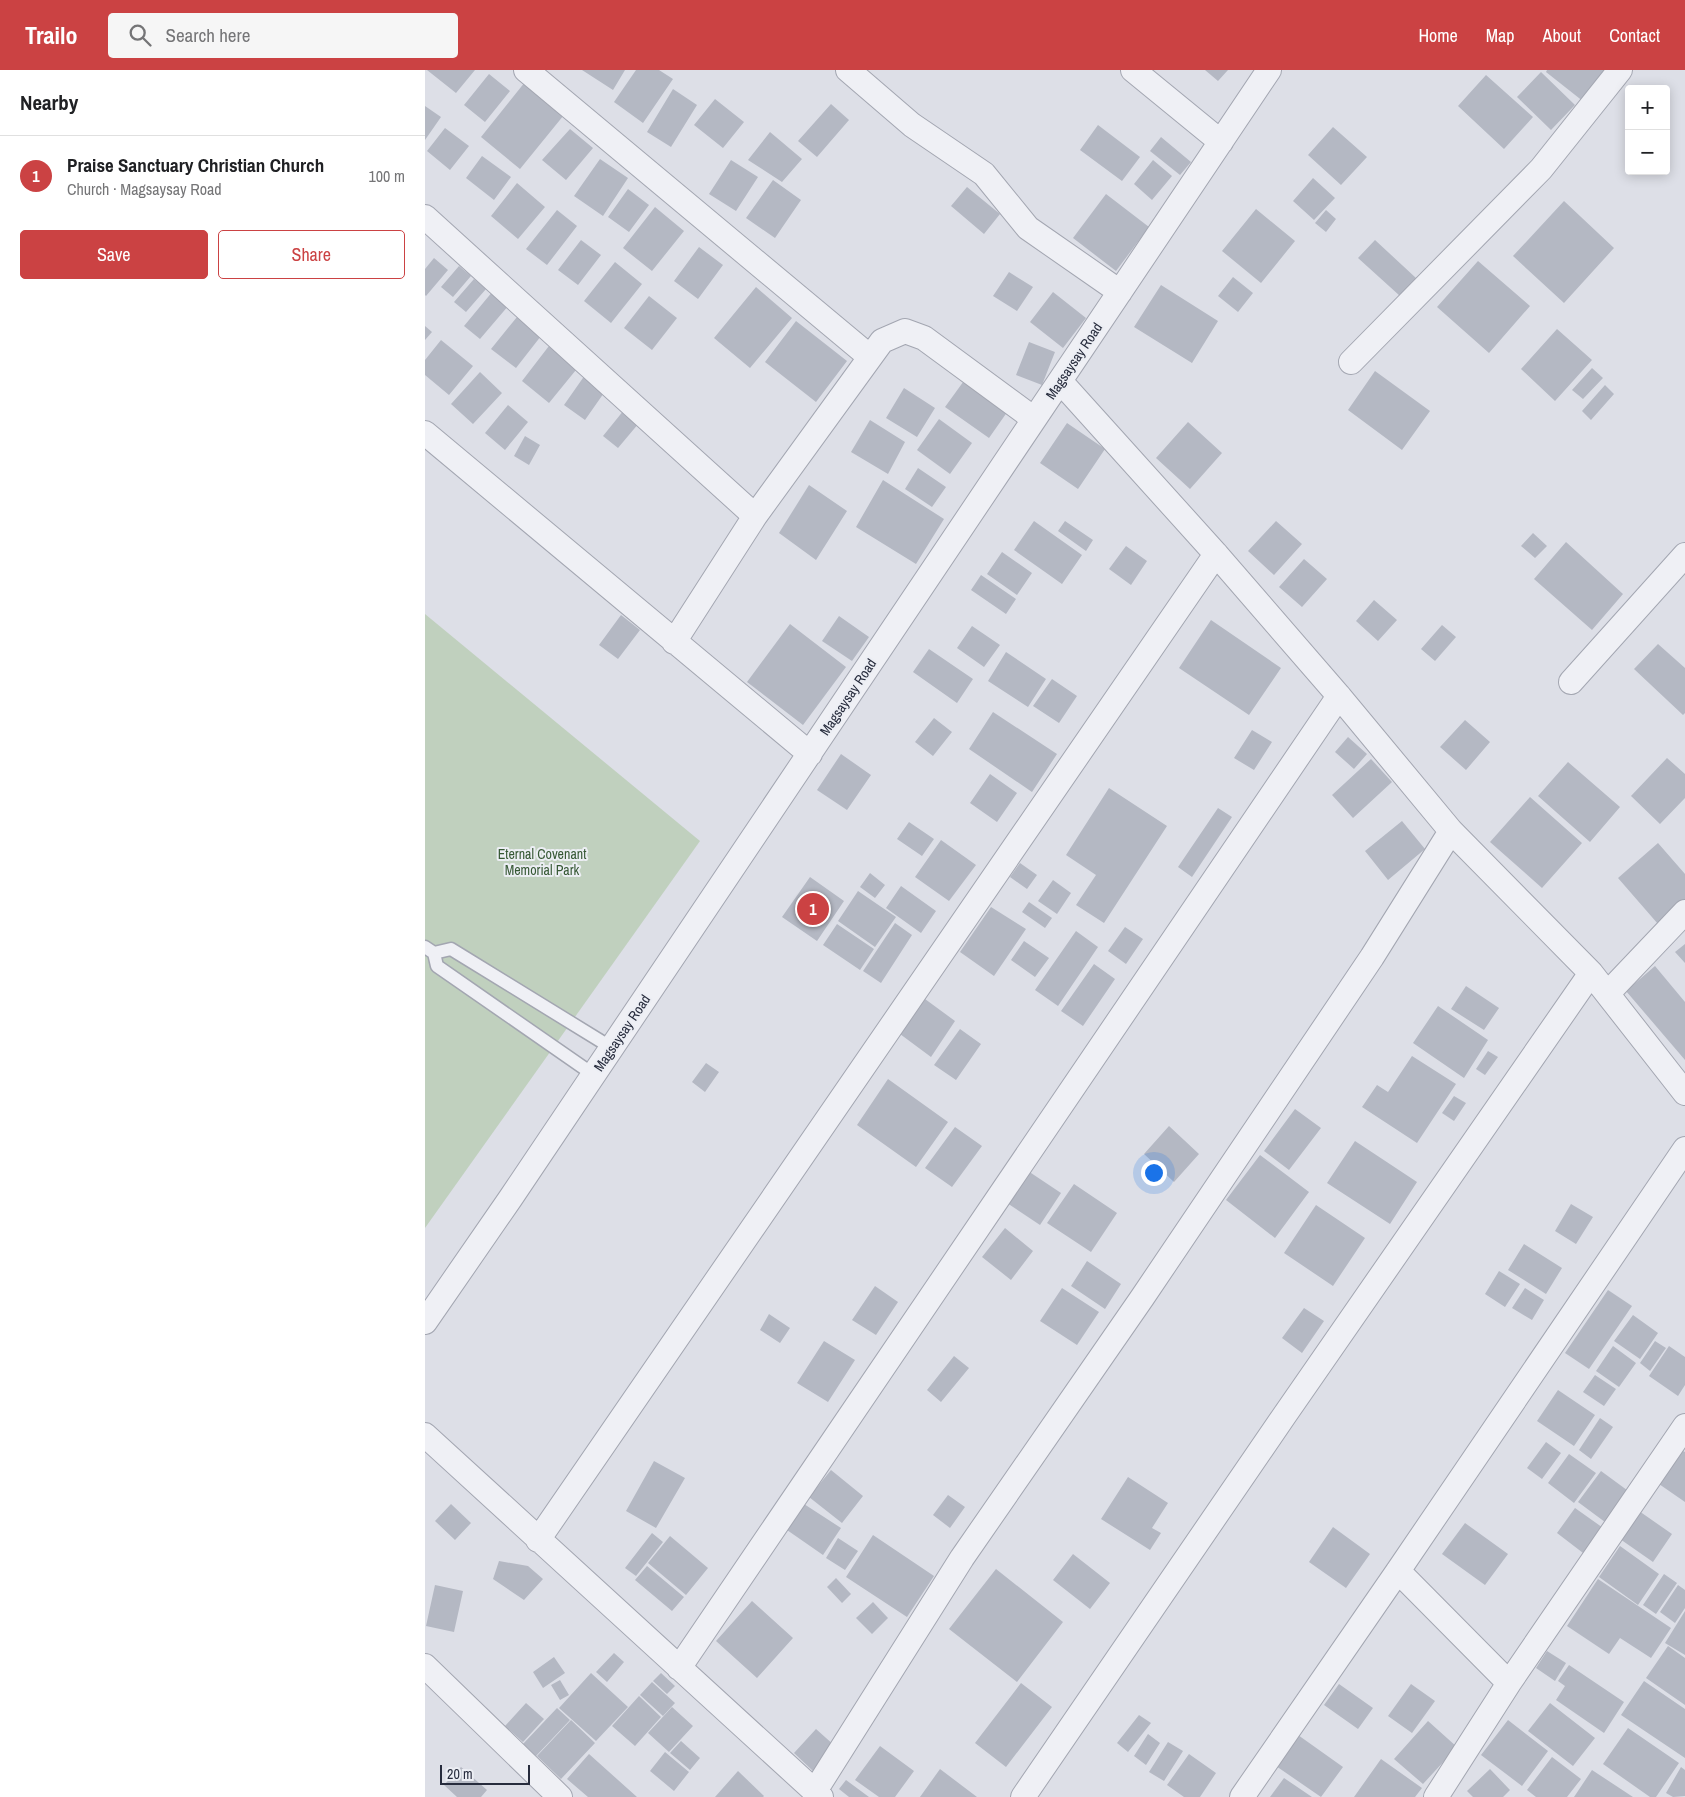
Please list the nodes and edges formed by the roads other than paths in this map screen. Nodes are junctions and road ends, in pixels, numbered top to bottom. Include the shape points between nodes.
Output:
1 (526, 70) edge
2 (848, 70) edge
3 (1133, 70) edge
4 (1269, 70) edge
5 (1620, 70) edge
6 (1221, 142) junction
7 (425, 217) edge
8 (1120, 292) junction
9 (869, 358) junction
10 (1351, 362) dead end
11 (1060, 381) junction
12 (1035, 420) junction
13 (425, 433) edge
14 (755, 516) junction
15 (1216, 554) junction
16 (1685, 555) edge
17 (674, 642) junction
18 (1571, 682) dead end
19 (1339, 696) junction
20 (809, 754) junction
21 (1451, 831) junction
22 (1685, 912) edge
23 (429, 950) edge
24 (1591, 973) junction
25 (1608, 993) junction
26 (612, 1048) junction
27 (593, 1075) junction
28 (1685, 1093) edge
29 (1685, 1150) edge
30 (425, 1322) edge
31 (1685, 1426) edge
32 (425, 1435) edge
33 (539, 1540) junction
34 (1398, 1572) junction
35 (425, 1666) edge
36 (679, 1668) junction
37 (1509, 1683) junction
38 (818, 1794) edge
39 (560, 1797) edge
40 (1023, 1797) edge
41 (1242, 1797) edge
42 (1436, 1797) edge

1 - 9 street
2 - 8 street via 911,126 984,174 1027,228
3 - 6 street
4 - 6 street, Magsaysay Road
5 - 10 street via 1541,169
6 - 8 street, Magsaysay Road
7 - 14 street
8 - 11 street, Magsaysay Road
9 - 12 street via 882,341 905,331 923,338
9 - 14 street
11 - 12 street, Magsaysay Road
11 - 15 street
12 - 20 street, Magsaysay Road
13 - 17 street
14 - 17 street
15 - 19 street
15 - 33 street
16 - 18 street
17 - 20 street
19 - 21 street
19 - 36 street
20 - 26 street, Magsaysay Road
21 - 24 street
21 - 38 street via 1367,965 962,1558
22 - 25 street
23 - 26 lane via 451,949
23 - 27 lane via 437,966
24 - 25 street
24 - 40 street
25 - 28 street
26 - 27 street, Magsaysay Road
27 - 30 street, Magsaysay Road
29 - 34 street
31 - 37 street
32 - 33 street
33 - 36 street
34 - 37 street
34 - 41 street
35 - 39 street
36 - 38 street
37 - 42 street

